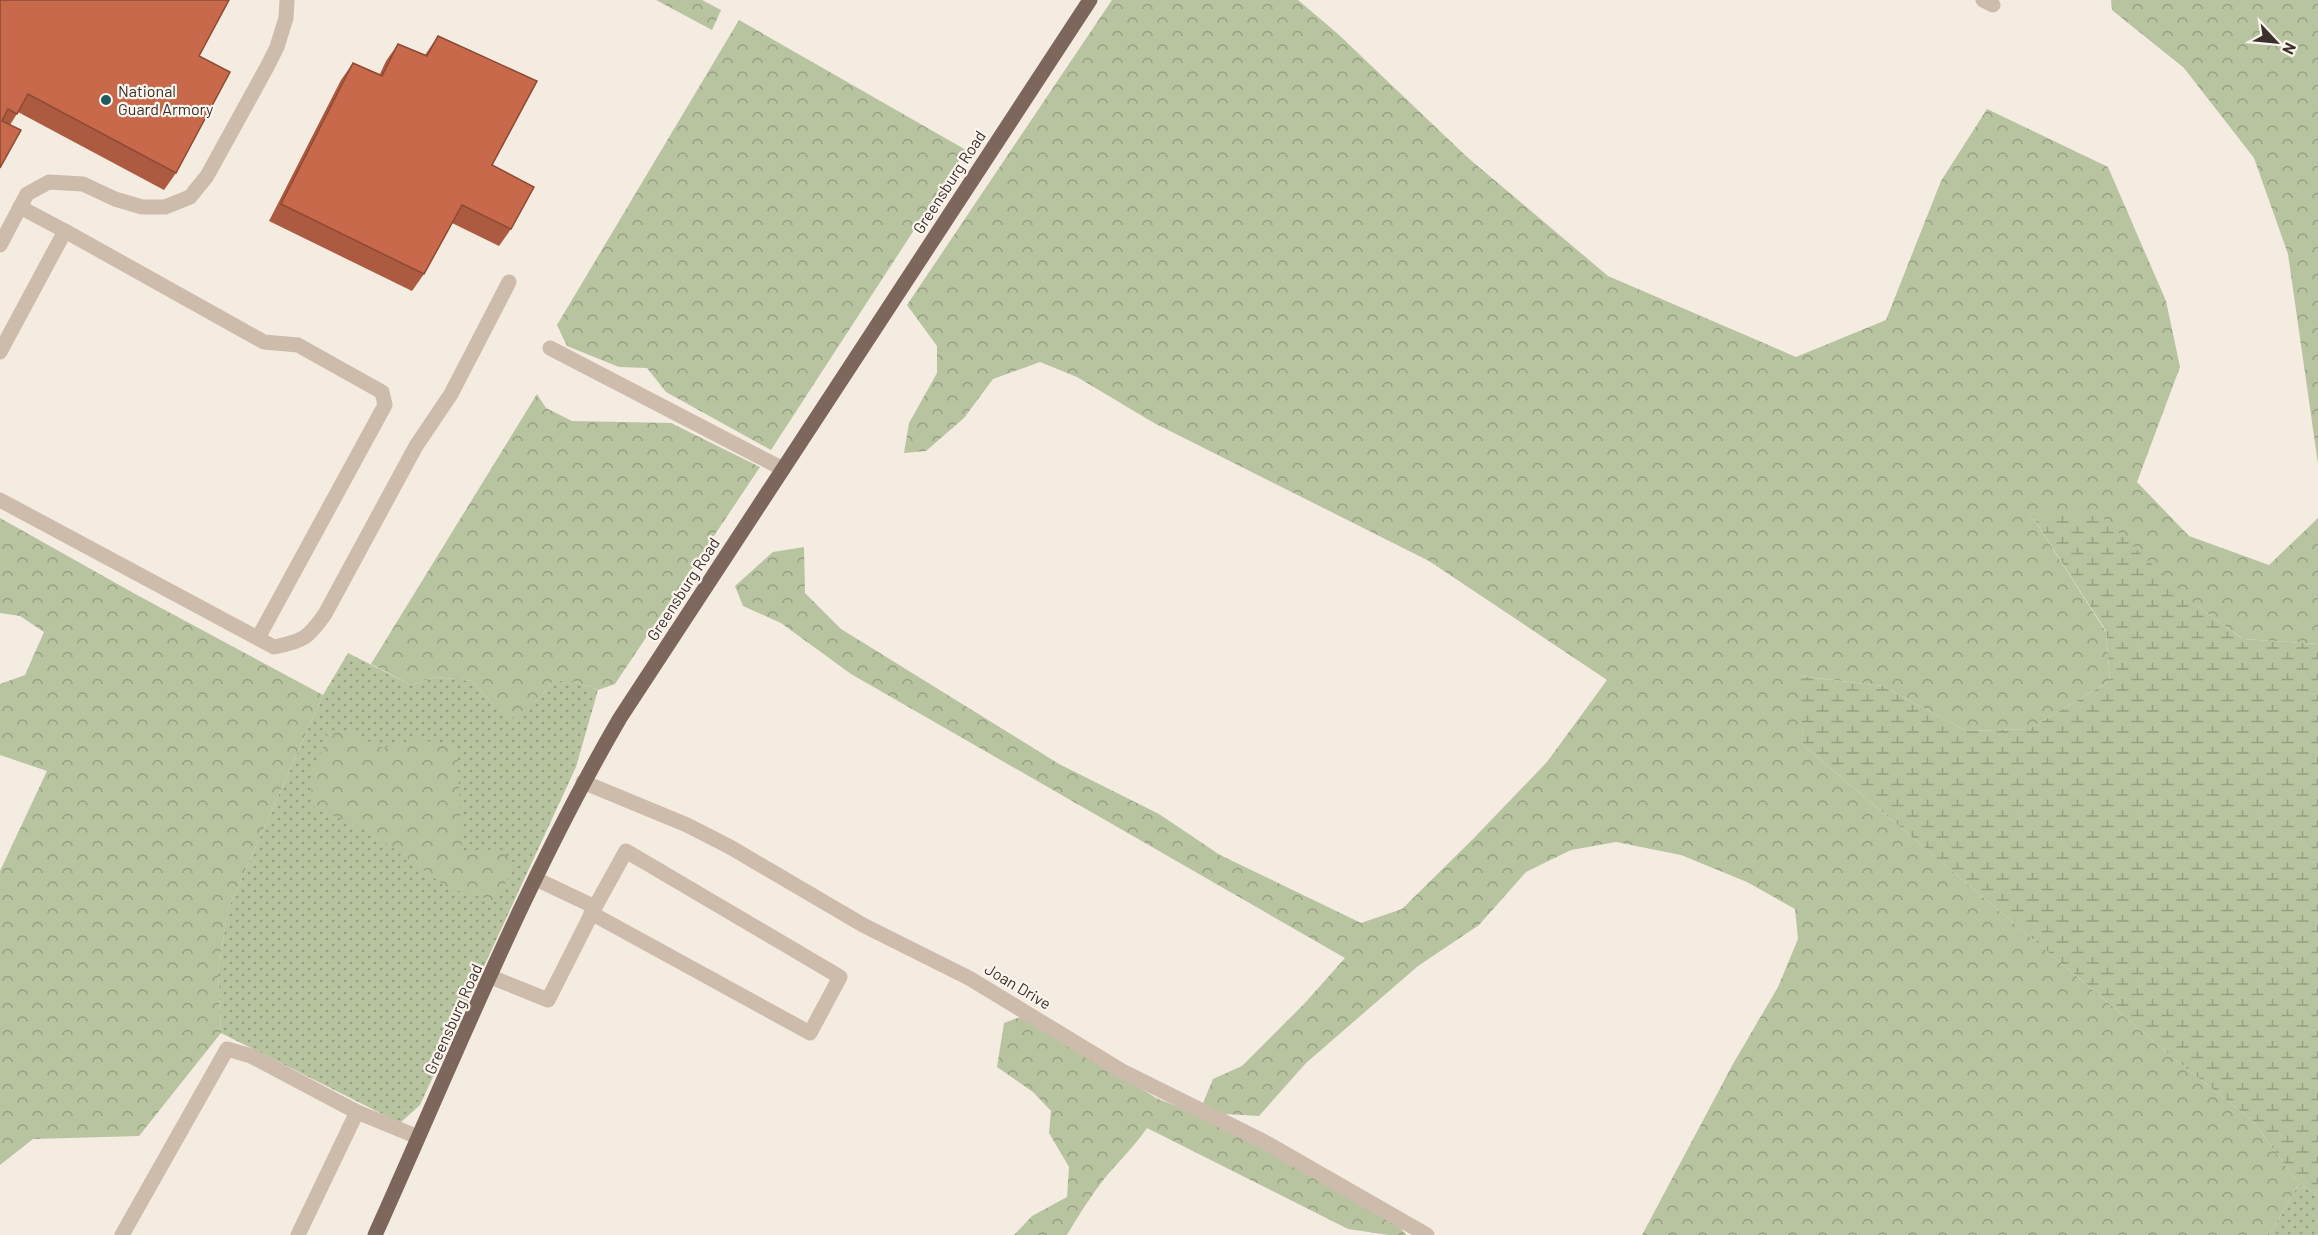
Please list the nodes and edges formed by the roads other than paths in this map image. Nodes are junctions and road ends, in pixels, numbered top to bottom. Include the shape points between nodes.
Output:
1 (286, 0) edge
2 (1090, 0) edge
3 (20, 207) junction
4 (65, 231) junction
5 (0, 245) edge
6 (509, 282) dead end
7 (0, 317) edge
8 (14, 325) junction
9 (550, 348) dead end
10 (0, 352) edge
11 (783, 469) junction
12 (0, 500) edge
13 (258, 638) junction
14 (583, 782) junction
15 (536, 879) junction
16 (593, 910) junction
17 (491, 977) junction
18 (357, 1112) junction
19 (418, 1137) junction
20 (122, 1235) edge
21 (298, 1235) edge
22 (375, 1235) edge
23 (1427, 1235) edge

1 - 3 lane via 286,18 277,47 207,176 190,197 165,207 142,207 83,184 49,182 27,194
2 - 11 main road, Greensburg Road
3 - 4 lane
3 - 5 lane
4 - 8 lane
4 - 13 lane via 264,342 298,345 382,392 385,405
6 - 13 lane via 451,394 416,446 325,614 310,634 295,643 274,647
7 - 8 lane
8 - 10 lane
9 - 11 lane
11 - 14 main road, Greensburg Road via 620,718
12 - 13 lane
14 - 15 main road, Greensburg Road
14 - 23 lane, Joan Drive via 687,825 740,852 863,924 969,978 1122,1071 1263,1141
15 - 16 lane
15 - 17 main road, Greensburg Road
16 - 16 lane via 626,851 840,977 810,1033
16 - 17 lane via 548,1000
17 - 19 main road, Greensburg Road
18 - 19 lane
18 - 20 lane via 251,1056 227,1049
18 - 21 lane
19 - 22 main road, Greensburg Road

